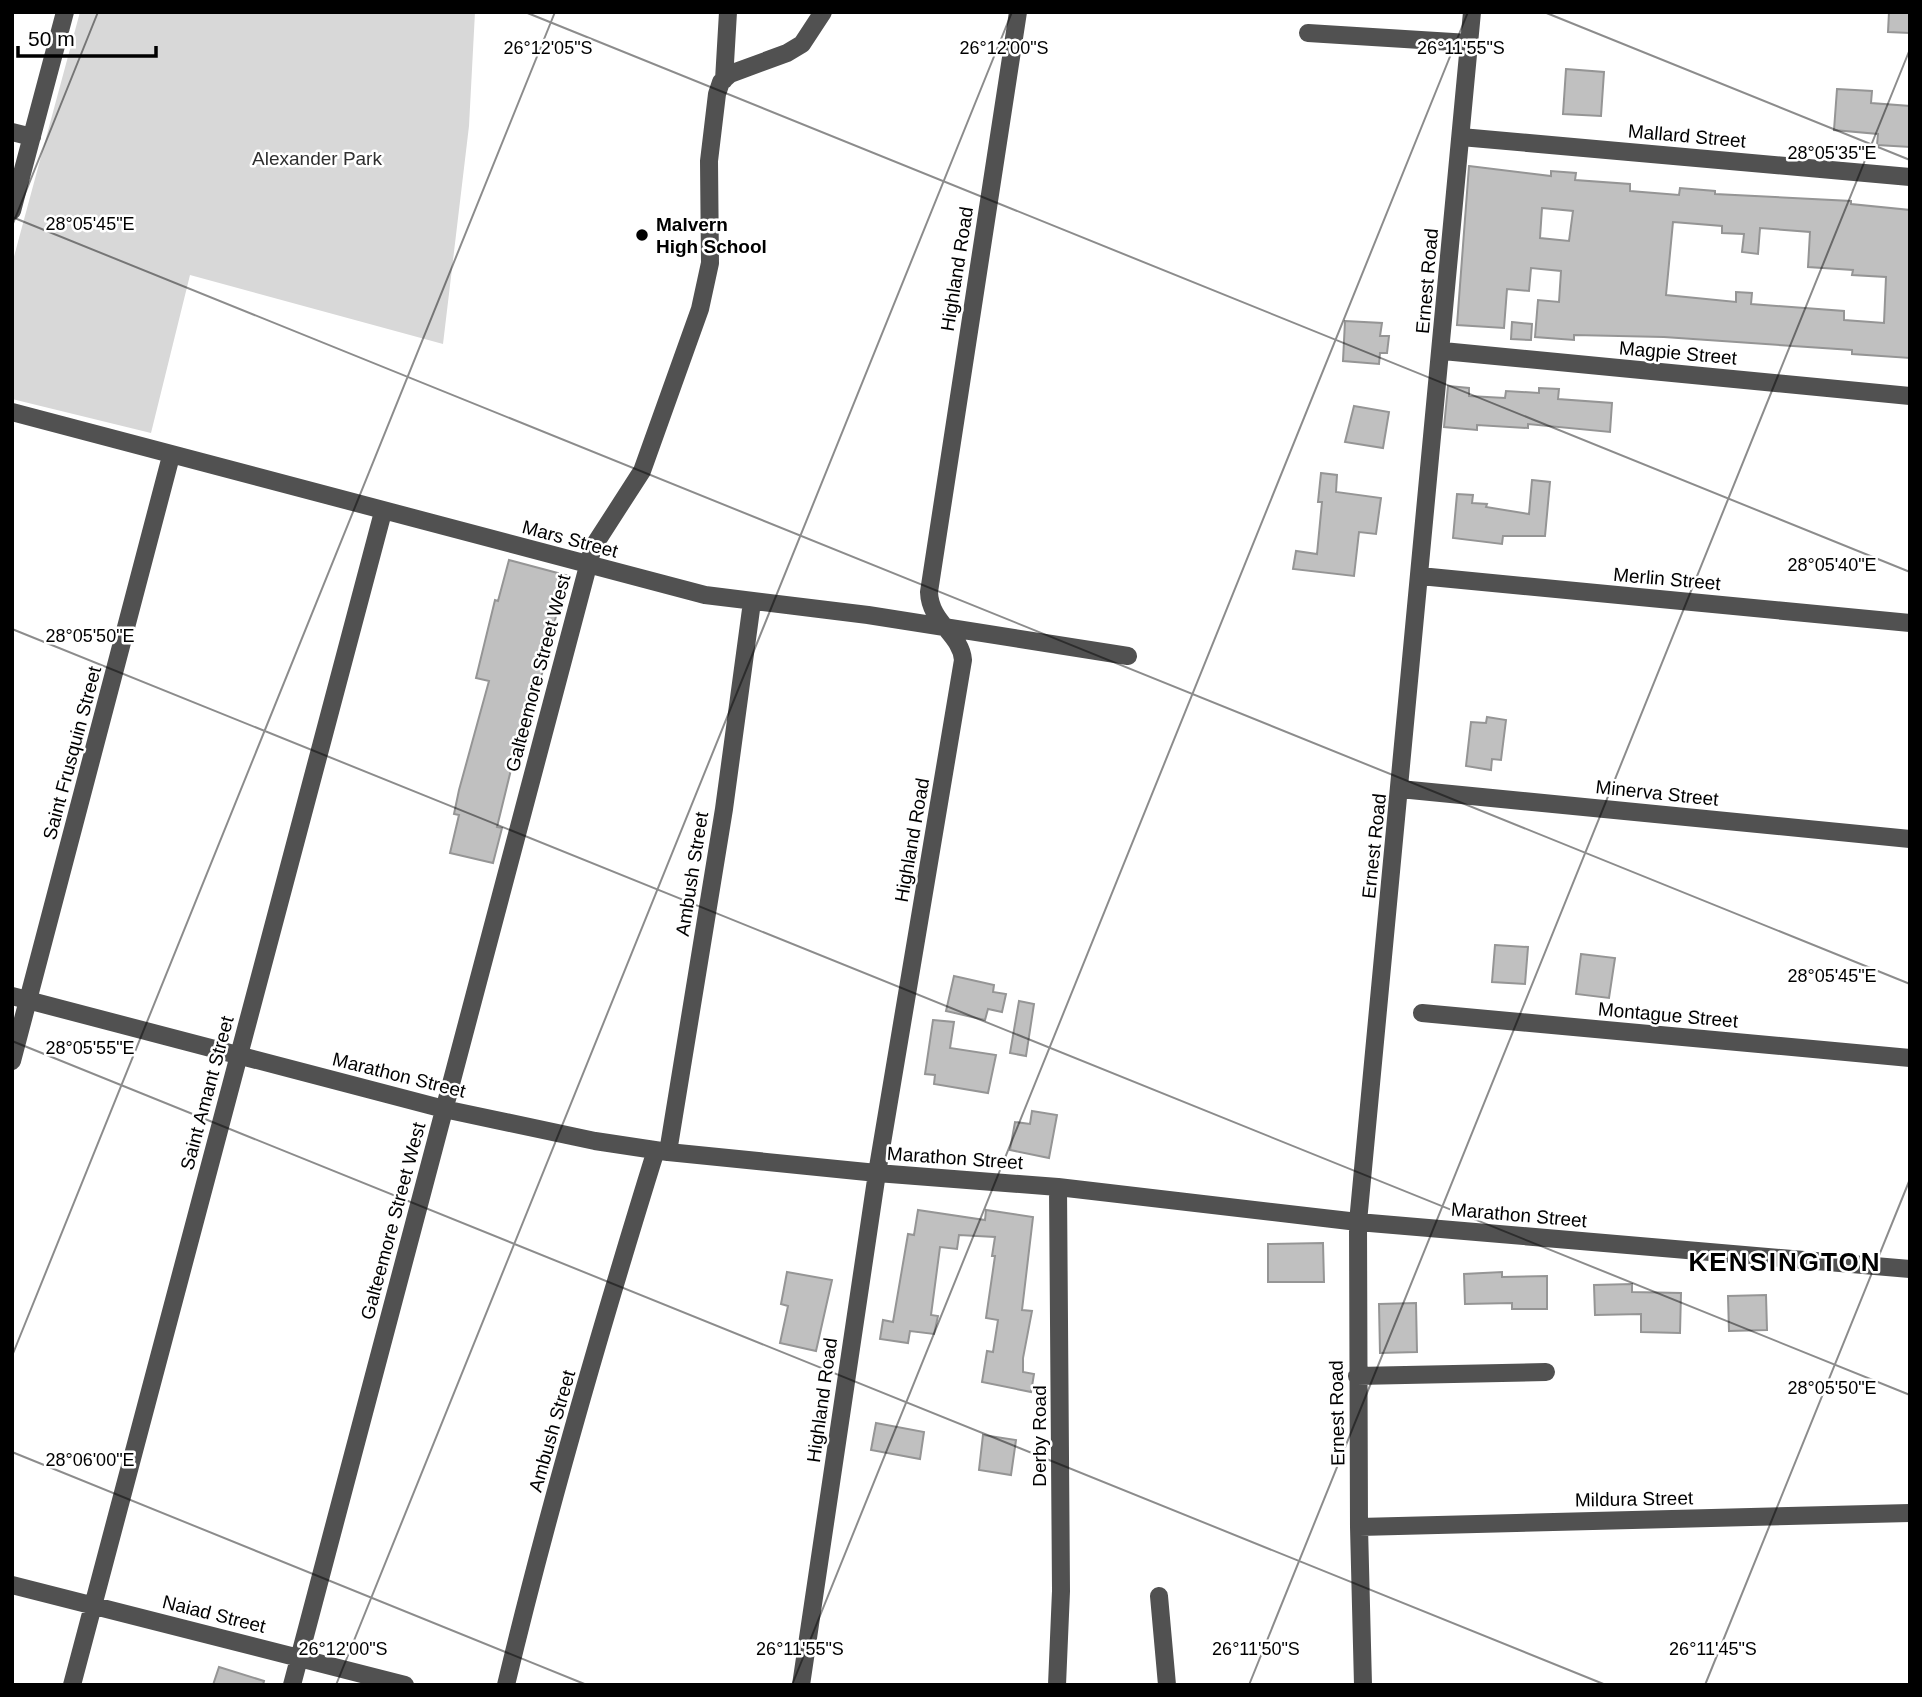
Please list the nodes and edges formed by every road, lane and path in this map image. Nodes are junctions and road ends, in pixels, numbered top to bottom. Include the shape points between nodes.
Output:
1 (65, 12) edge
2 (727, 12) edge
3 (823, 12) edge
4 (1018, 12) edge
5 (1472, 12) edge
6 (1308, 33) dead end
7 (1469, 43) junction
8 (724, 80) junction
9 (12, 132) edge
10 (1461, 136) junction
11 (32, 138) junction
12 (1910, 177) edge
13 (12, 211) edge
14 (1443, 351) junction
15 (1910, 396) edge
16 (12, 412) edge
17 (171, 456) junction
18 (383, 512) junction
19 (589, 565) junction
20 (1420, 576) junction
21 (752, 602) junction
22 (1910, 623) edge
23 (942, 627) junction
24 (1128, 656) dead end
25 (1400, 789) junction
26 (1910, 839) edge
27 (20, 998) edge
28 (1422, 1013) dead end
29 (239, 1056) junction
30 (1910, 1058) edge
31 (12, 1061) edge
32 (444, 1109) junction
33 (662, 1151) junction
34 (877, 1173) junction
35 (1058, 1187) junction
36 (1358, 1222) junction
37 (1910, 1269) edge
38 (1546, 1372) dead end
39 (1357, 1377) junction
40 (1910, 1513) edge
41 (1359, 1527) junction
42 (12, 1585) edge
43 (1159, 1596) dead end
44 (93, 1605) junction
45 (299, 1657) junction
46 (72, 1685) edge
47 (292, 1685) edge
48 (405, 1685) edge
49 (506, 1685) edge
50 (801, 1685) edge
51 (1057, 1685) edge
52 (1167, 1685) edge
53 (1363, 1685) edge

1 - 11 street
2 - 8 street, Galteemore Street West
3 - 8 street via 802,44 788,54
4 - 23 street, Highland Road via 931,573 929,601
5 - 7 street, Ernest Road
6 - 7 street
7 - 10 street, Ernest Road
8 - 19 street, Galteemore Street West via 717,94 711,141 712,238 700,309 642,471 602,528
9 - 11 street
10 - 12 street, Mallard Street
10 - 14 street, Ernest Road
11 - 13 street
14 - 15 street, Magpie Street
14 - 20 street, Ernest Road
16 - 17 street, Mars Street
17 - 18 street, Mars Street
17 - 27 street, Saint Frusquin Street
18 - 19 street, Mars Street
18 - 29 street, Saint Amant Street
19 - 21 street, Mars Street via 705,595
19 - 32 street, Galteemore Street West
20 - 22 street, Merlin Street
20 - 25 street, Ernest Road
21 - 23 street, Mars Street
21 - 33 street, Ambush Street via 722,822
23 - 24 street, Mars Street
23 - 34 street, Highland Road via 960,647 963,660
25 - 26 street, Minerva Street
25 - 36 street, Ernest Road
27 - 29 street, Marathon Street
27 - 31 street, Saint Frusquin Street
28 - 30 street, Montague Street
29 - 32 street, Marathon Street
29 - 44 street, Saint Amant Street
32 - 33 street, Marathon Street
32 - 45 street, Galteemore Street West
33 - 34 street, Marathon Street
33 - 49 street, Ambush Street via 621,1264
34 - 35 street, Marathon Street
34 - 50 street, Highland Road
35 - 36 street, Marathon Street
35 - 51 street, Derby Road via 1061,1591
36 - 37 street, Marathon Street
36 - 39 street, Ernest Road
38 - 39 street
39 - 41 street, Ernest Road
40 - 41 street, Mildura Street
41 - 53 street, Ernest Road
42 - 44 street, Naiad Street
43 - 52 street
44 - 45 street, Naiad Street
44 - 46 street, Saint Amant Street
45 - 47 street, Galteemore Street West
45 - 48 street, Naiad Street

